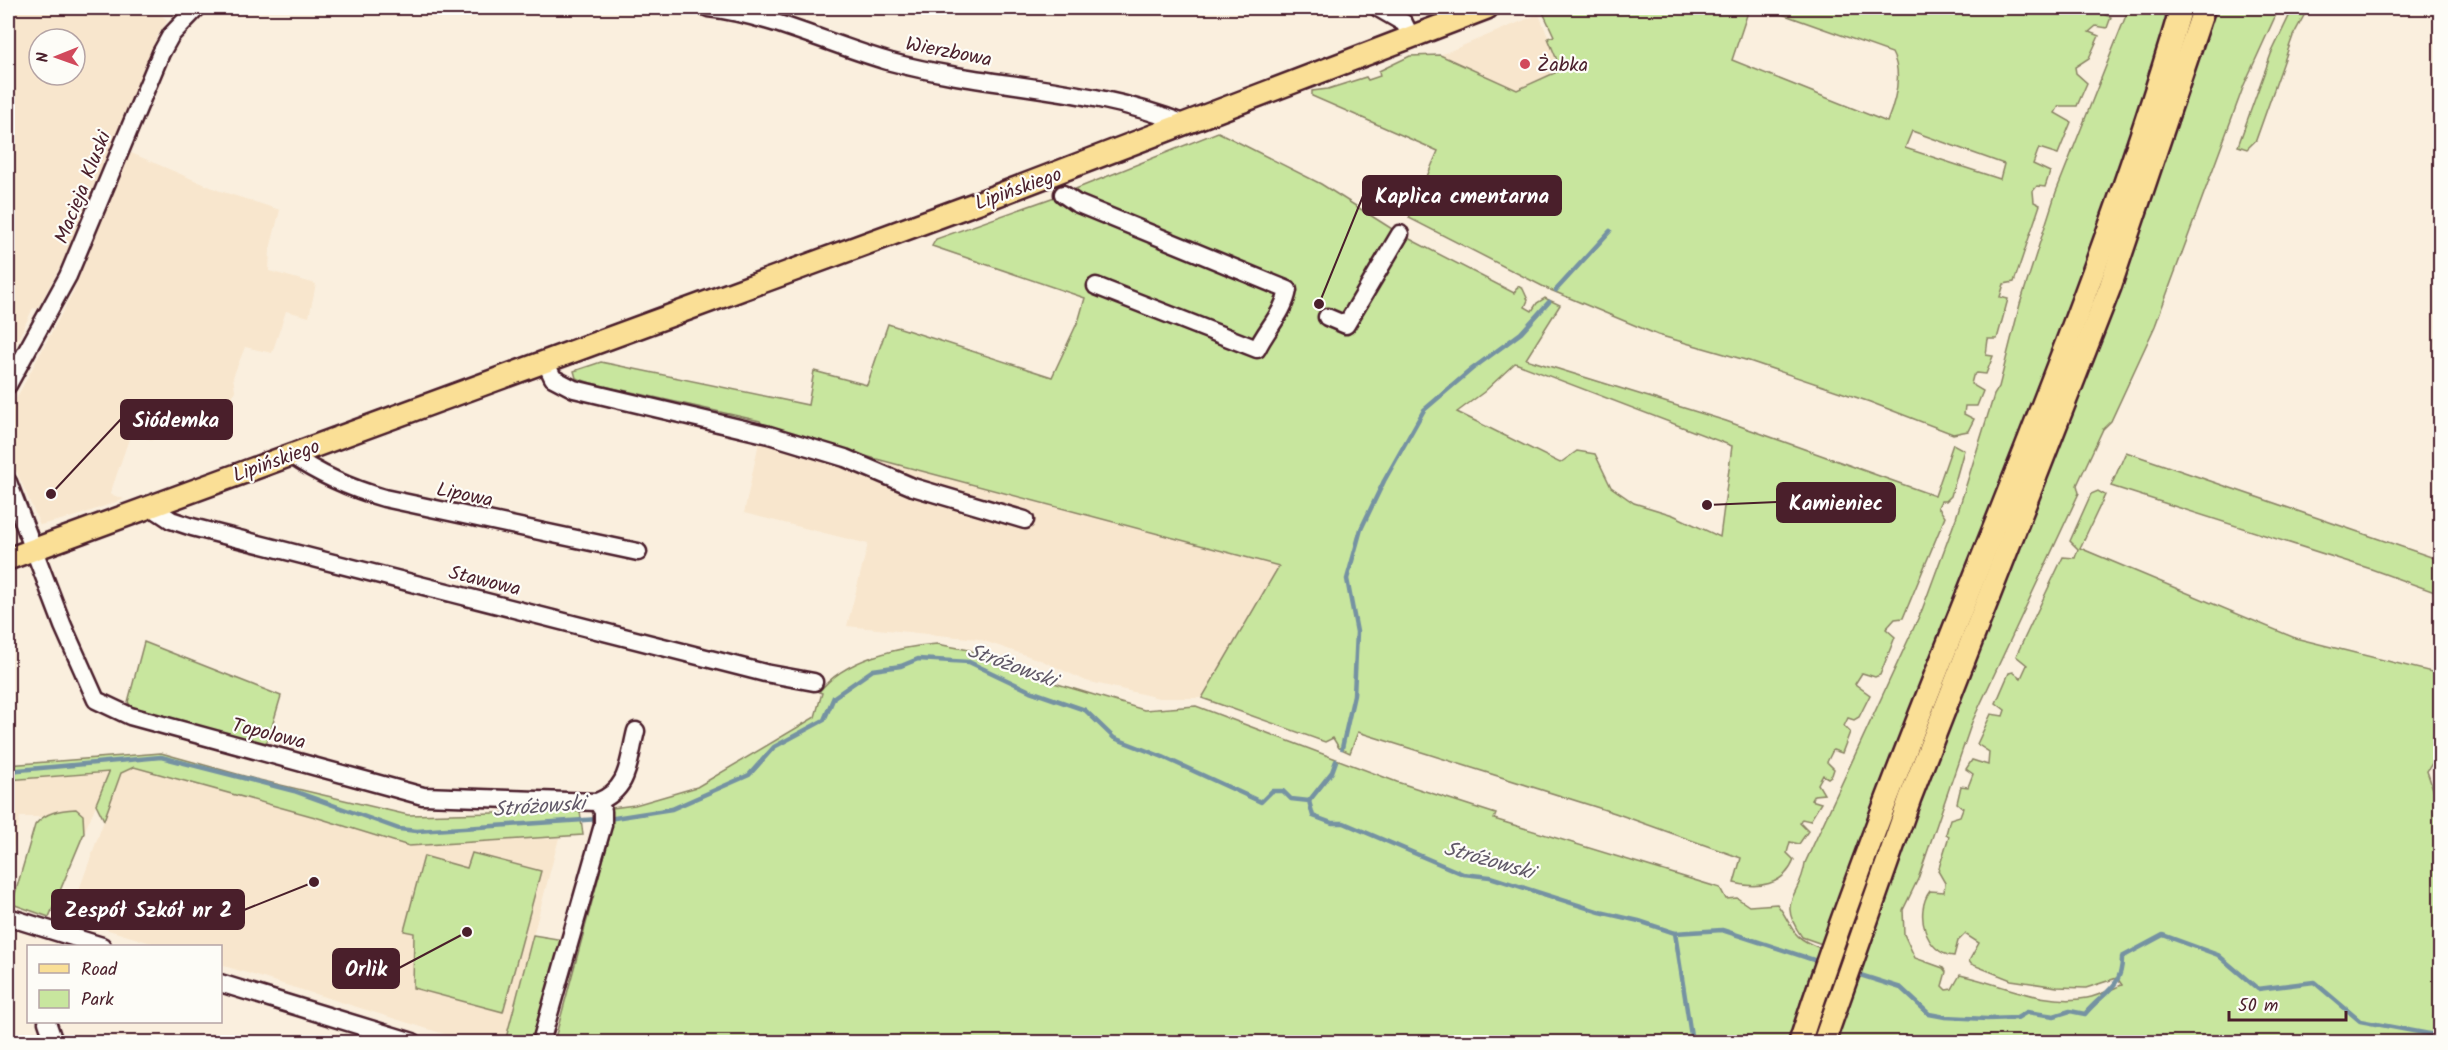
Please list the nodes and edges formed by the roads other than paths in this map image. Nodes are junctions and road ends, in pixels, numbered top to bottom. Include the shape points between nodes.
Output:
1 (197, 8) edge
2 (708, 8) edge
3 (1378, 8) edge
4 (1487, 8) edge
5 (2181, 8) edge
6 (2204, 8) edge
7 (1411, 37) junction
8 (1185, 124) junction
9 (1064, 194) dead end
10 (1400, 234) dead end
11 (1096, 286) dead end
12 (1327, 317) dead end
13 (545, 361) junction
14 (8, 385) edge
15 (291, 455) junction
16 (8, 482) edge
17 (150, 506) junction
18 (1025, 520) dead end
19 (33, 550) junction
20 (638, 552) dead end
21 (8, 559) edge
22 (814, 682) dead end
23 (636, 731) dead end
24 (601, 813) junction
25 (8, 917) edge
26 (54, 939) edge
27 (95, 945) edge
28 (222, 984) edge
29 (47, 1023) edge
30 (54, 1042) edge
31 (413, 1042) edge
32 (541, 1042) edge
33 (1800, 1042) edge
34 (1824, 1042) edge

1 - 14 street, Macieja Kluski via 171,35 161,53 69,276
2 - 8 street, Wierzbowa via 753,15 890,62 1111,101
3 - 7 street via 1404,23
4 - 7 main road, Lipińskiego
5 - 33 main road via 2117,203 1884,804
6 - 34 main road via 2106,298 1910,798
7 - 8 main road, Lipińskiego
8 - 13 main road, Lipińskiego
9 - 11 street via 1076,203 1288,290 1278,318 1265,331 1257,349
10 - 12 street via 1346,325
13 - 15 main road, Lipińskiego
13 - 18 street via 553,378 574,389 769,435 845,458 913,487
15 - 17 main road, Lipińskiego
15 - 20 street, Lipowa via 351,489
16 - 19 street
17 - 19 main road, Lipińskiego
17 - 22 street, Stawowa via 171,520 192,527
19 - 21 main road, Lipińskiego
19 - 24 street, Topolowa via 96,700 106,706 242,749 423,796
23 - 24 street via 622,785
24 - 32 street
25 - 26 street
26 - 27 street
28 - 31 street
29 - 30 street

